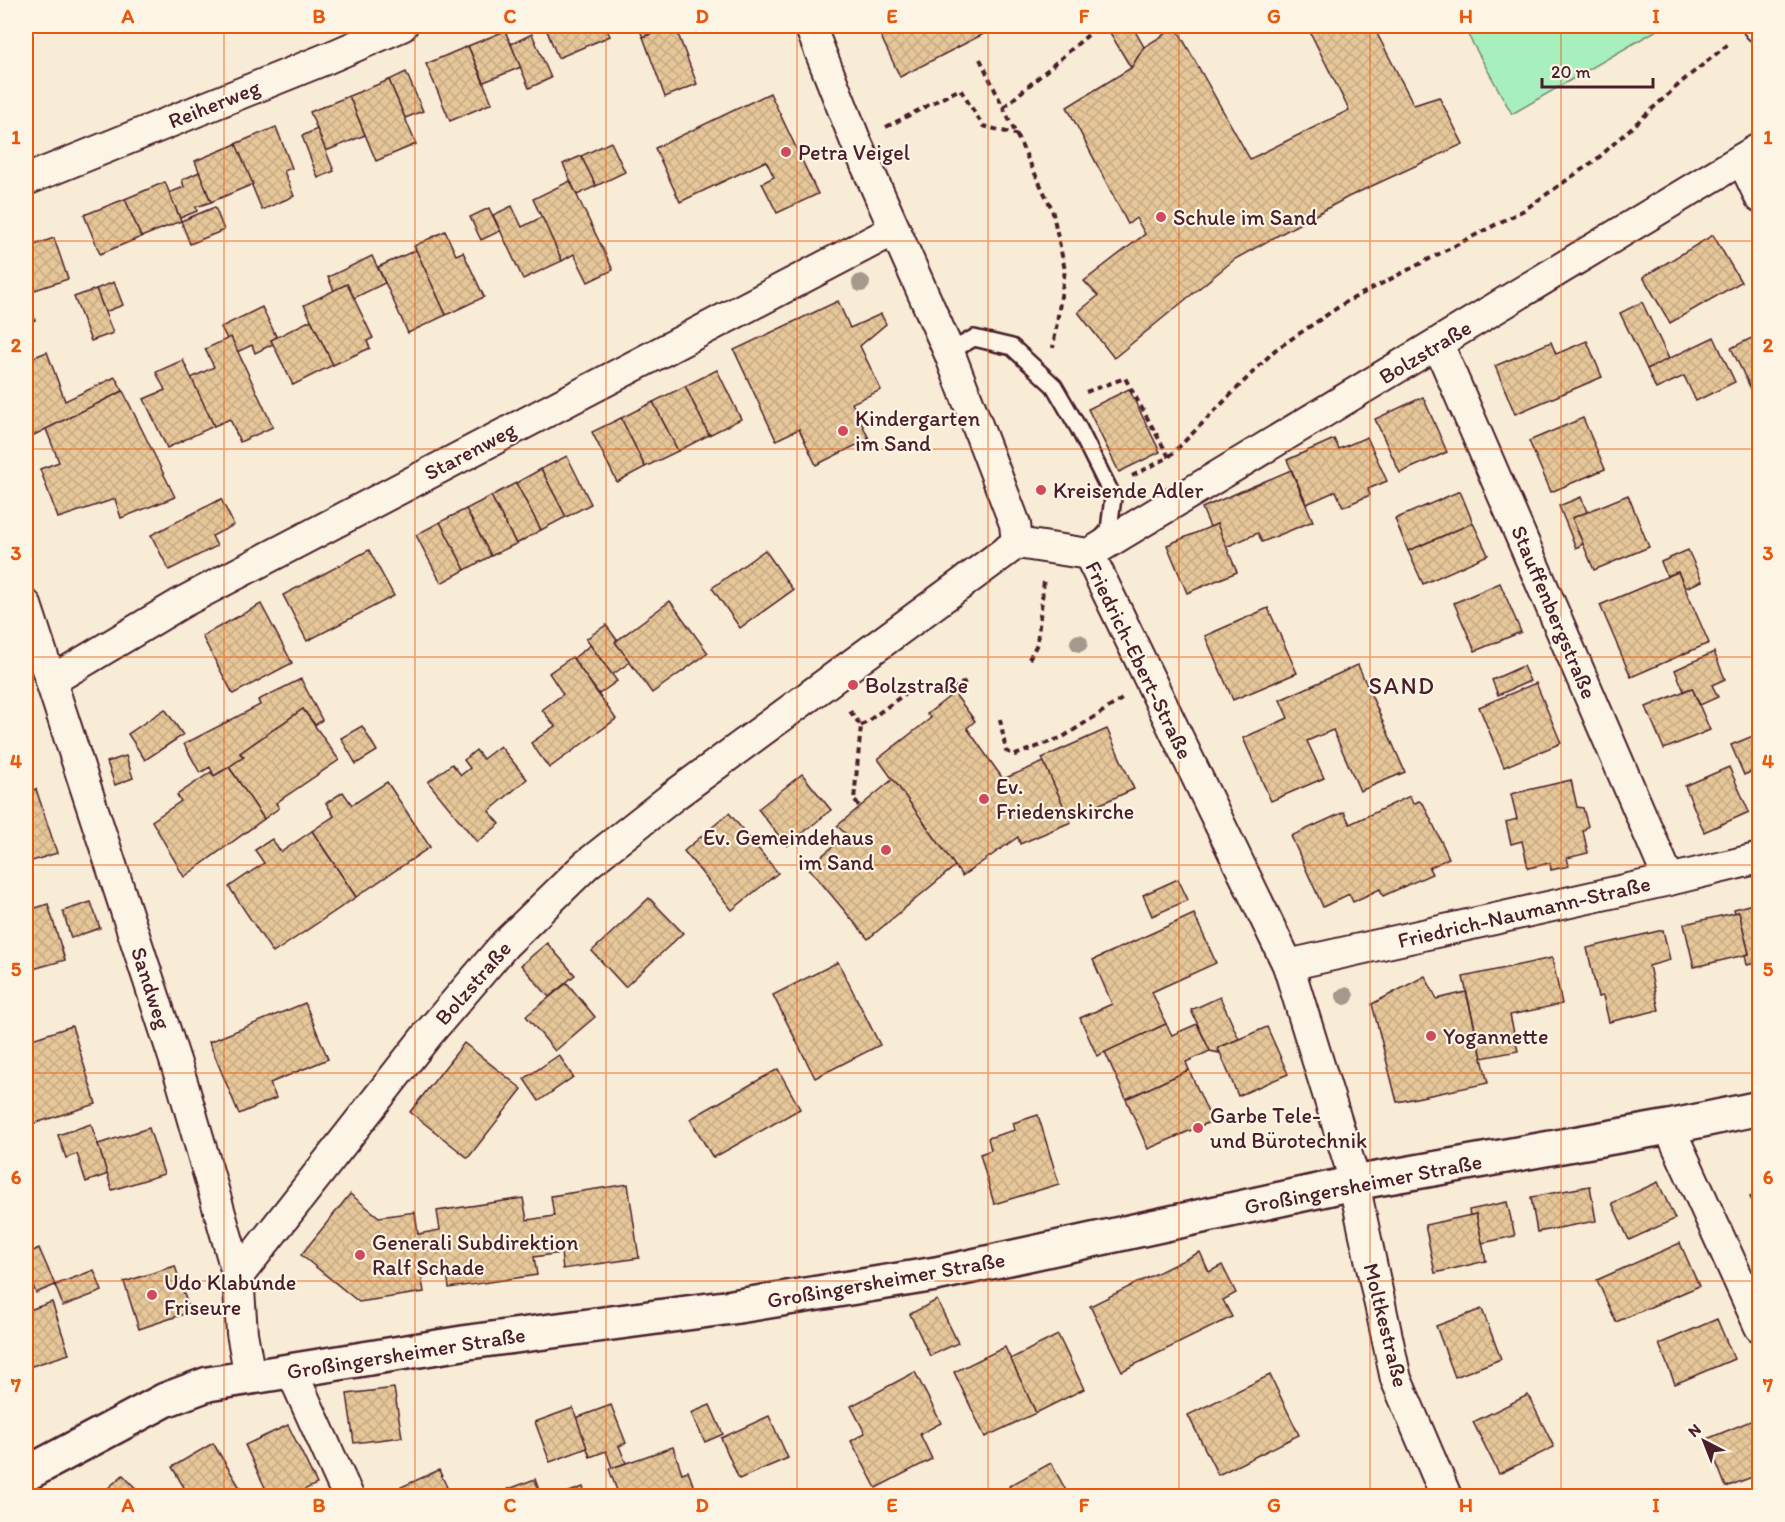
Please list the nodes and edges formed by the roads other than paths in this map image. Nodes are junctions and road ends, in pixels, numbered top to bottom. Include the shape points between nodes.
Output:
1 (402, 26) edge
2 (810, 26) edge
3 (1751, 154) edge
4 (26, 180) edge
5 (1760, 197) edge
6 (894, 230) junction
7 (1438, 344) junction
8 (949, 352) junction
9 (1017, 543) junction
10 (1089, 554) junction
11 (26, 605) edge
12 (51, 681) junction
13 (1760, 858) edge
14 (1669, 880) junction
15 (1288, 965) junction
16 (1760, 1108) edge
17 (1669, 1127) junction
18 (1354, 1183) junction
19 (238, 1276) junction
20 (1760, 1327) edge
21 (291, 1370) junction
22 (250, 1377) junction
23 (26, 1474) edge
24 (348, 1497) edge
25 (1446, 1497) edge

1 - 4 street, Reiherweg
2 - 6 street
3 - 5 street
3 - 7 street, Bolzstraße
6 - 8 street
6 - 12 street, Starenweg via 183,602
7 - 10 street, Bolzstraße
7 - 14 street, Stauffenbergstraße
8 - 9 street via 1015,524
8 - 10 lane via 974,338 1012,347 1054,386 1113,497 1109,530
9 - 10 street, Friedrich-Ebert-Straße
9 - 19 street, Bolzstraße via 676,794 586,865 505,944 428,1034
10 - 15 street, Friedrich-Ebert-Straße
11 - 12 street, Sandweg
12 - 19 street, Sandweg via 182,1082
13 - 14 street, Friedrich-Naumann-Straße
14 - 15 street, Friedrich-Naumann-Straße
15 - 18 street, Friedrich-Ebert-Straße
16 - 17 main road, Großingersheimer Straße
17 - 18 main road, Großingersheimer Straße
17 - 20 street
18 - 21 main road, Großingersheimer Straße via 936,1274
18 - 25 street, Moltkestraße via 1396,1379
19 - 22 street, Sandweg
21 - 22 main road, Großingersheimer Straße
21 - 24 street
22 - 23 main road, Großingersheimer Straße via 208,1384 165,1400

